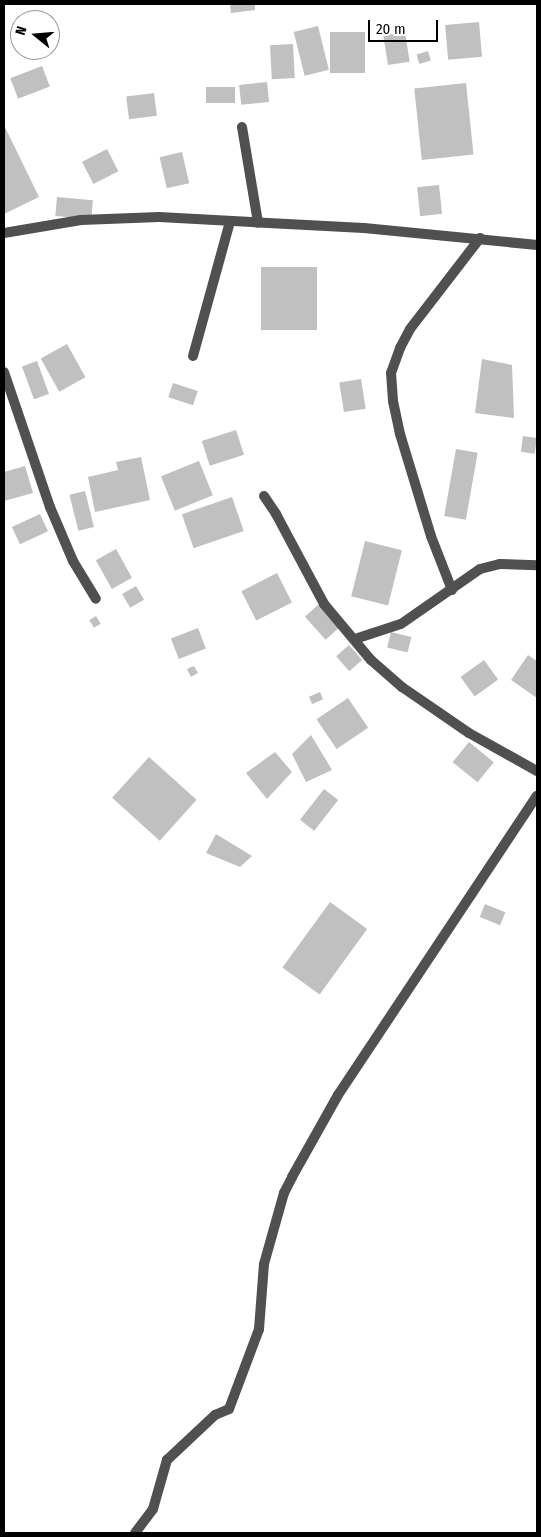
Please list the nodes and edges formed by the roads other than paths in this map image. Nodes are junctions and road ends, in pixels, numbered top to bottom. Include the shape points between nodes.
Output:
1 (242, 127) dead end
2 (230, 222) junction
3 (258, 223) junction
4 (4, 232) edge
5 (480, 238) junction
6 (537, 245) edge
7 (192, 356) dead end
8 (4, 372) edge
9 (264, 496) dead end
10 (537, 565) edge
11 (452, 590) junction
12 (96, 599) dead end
13 (355, 639) junction
14 (537, 771) edge
15 (537, 796) edge
16 (136, 1533) edge

1 - 3 street
2 - 3 street
2 - 4 street via 159,217 82,220
2 - 7 street
3 - 5 street
5 - 6 street
5 - 11 street via 410,329 391,373 400,434 431,536
8 - 12 street via 50,507 73,561
9 - 13 street via 324,604
10 - 11 street via 500,564 480,569
11 - 13 street via 401,624
13 - 14 street via 371,660 402,687 469,733
15 - 16 street via 338,1095 292,1177 284,1193 264,1264 259,1329 229,1409 215,1416 166,1460 153,1509

